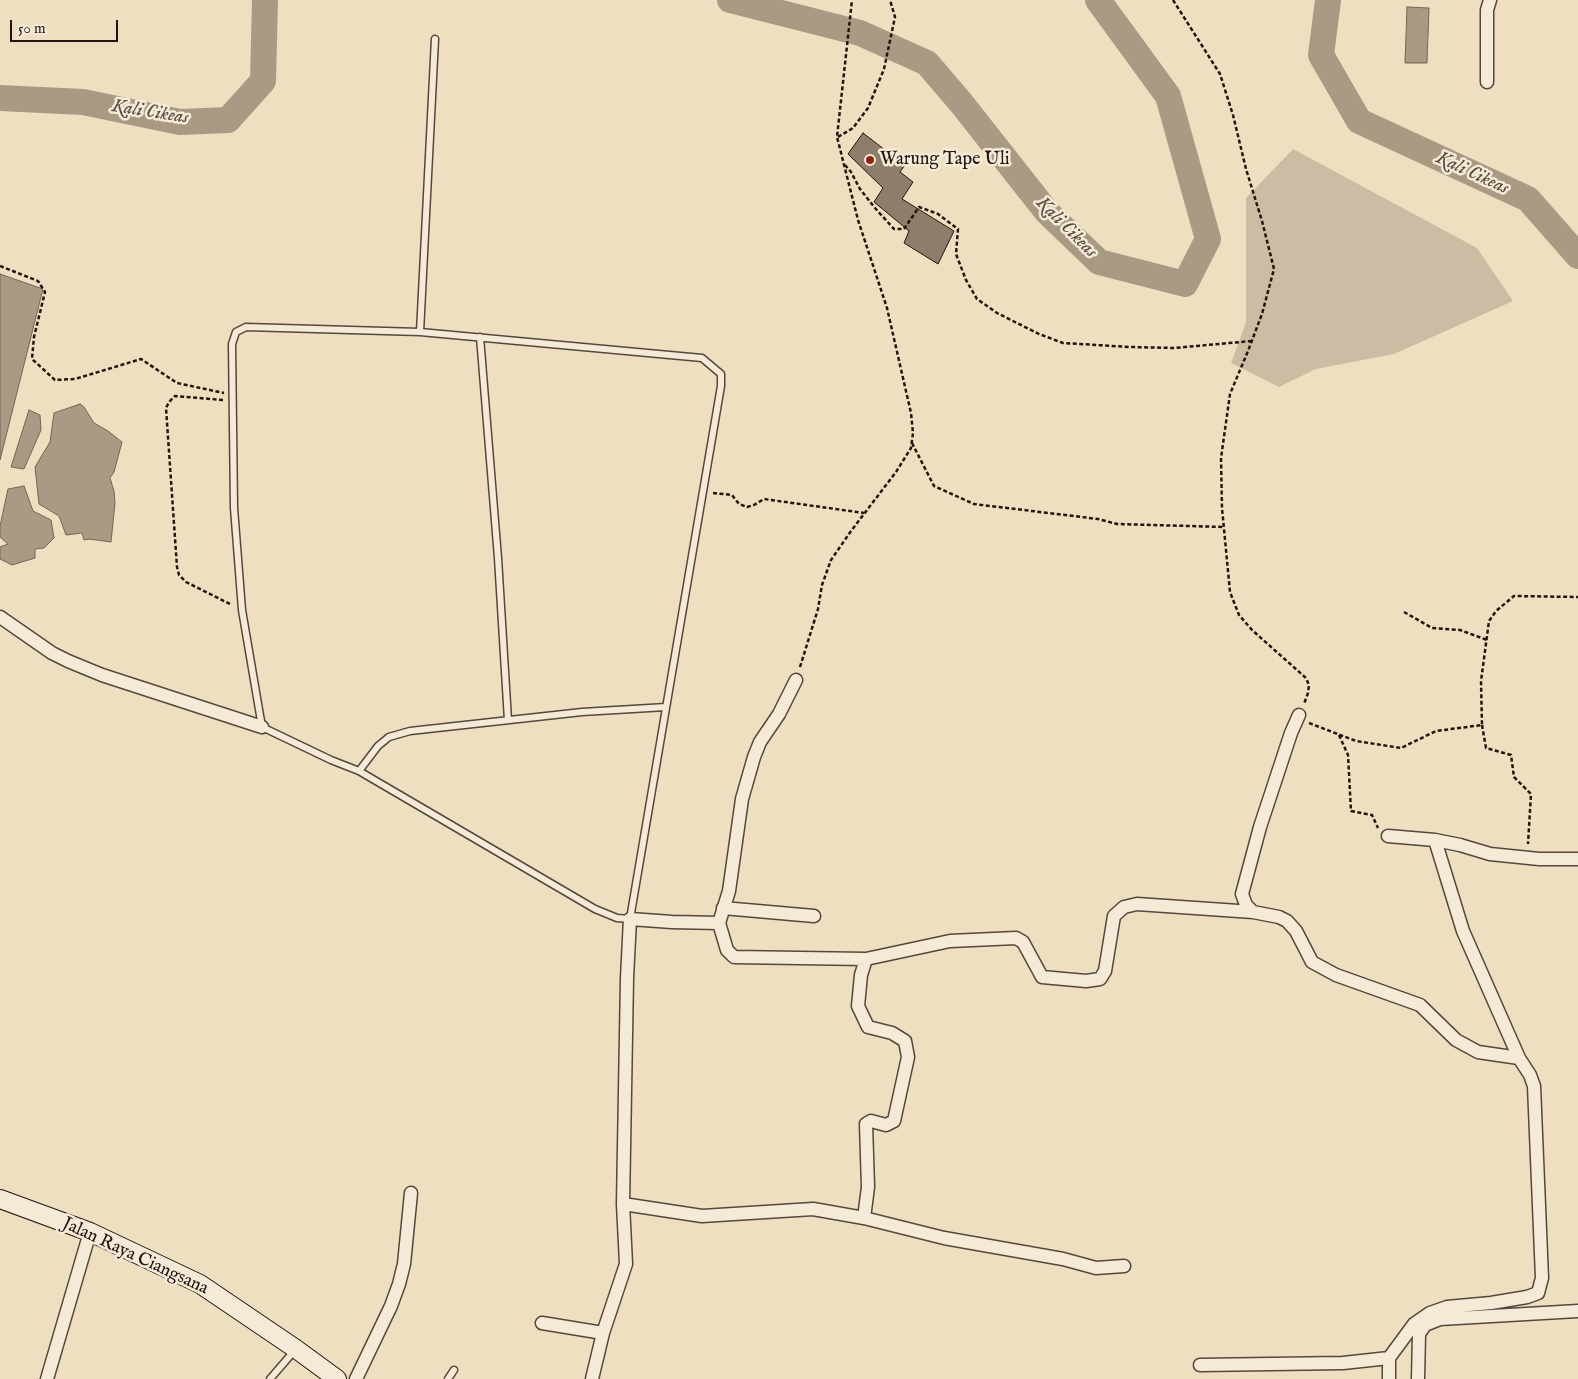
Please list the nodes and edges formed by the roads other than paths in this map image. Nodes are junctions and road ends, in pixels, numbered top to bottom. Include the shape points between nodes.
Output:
1 (1490, 0) edge
2 (435, 38) dead end
3 (1487, 82) dead end
4 (420, 332) junction
5 (480, 337) junction
6 (0, 617) edge
7 (796, 680) road end
8 (666, 707) junction
9 (1299, 716) road end
10 (508, 720) junction
11 (262, 727) junction
12 (359, 771) junction
13 (1388, 836) road end
14 (1435, 840) junction
15 (1578, 859) edge
16 (723, 908) junction
17 (1253, 912) junction
18 (814, 916) dead end
19 (630, 919) junction
20 (719, 923) junction
21 (866, 958) junction
22 (1519, 1058) junction
23 (411, 1193) dead end
24 (0, 1199) edge
25 (623, 1204) junction
26 (864, 1218) junction
27 (90, 1232) junction
28 (1124, 1266) dead end
29 (1578, 1311) edge
30 (542, 1323) dead end
31 (604, 1333) junction
32 (296, 1348) junction
33 (1389, 1358) junction
34 (1200, 1365) dead end
35 (454, 1370) dead end
36 (46, 1379) edge
37 (270, 1379) edge
38 (337, 1379) edge
39 (356, 1379) edge
40 (448, 1379) edge
41 (592, 1379) edge
42 (1389, 1379) edge
43 (1418, 1379) edge

1 - 3 street via 1487,10
2 - 4 lane
4 - 5 lane
4 - 11 lane via 246,327 236,332 232,344 234,508 242,610
5 - 8 lane via 702,358 721,374 722,386
5 - 10 lane
6 - 11 street via 68,661
7 - 16 street via 754,757 742,799 729,892
8 - 10 lane
8 - 19 lane
9 - 17 street via 1260,827 1242,894
10 - 12 lane via 410,731 389,737
11 - 12 lane
12 - 19 lane via 595,909 617,918
13 - 14 street
14 - 15 street via 1490,854
14 - 22 street via 1463,931
16 - 18 street
16 - 20 street
17 - 21 street via 1137,904 1124,907 1114,916 1105,971 1100,979 1086,981 1042,977 1023,942 1016,938 950,941
17 - 22 street via 1287,922 1296,931 1312,962 1336,976 1420,1005 1456,1040 1478,1052
19 - 20 street
19 - 25 street
20 - 21 street via 727,950 734,957
21 - 26 street via 858,1006 868,1027 892,1033 905,1041 908,1057 894,1121 886,1125 871,1121 866,1124 868,1187
22 - 33 street via 1534,1086 1542,1278 1538,1292 1527,1297 1447,1307 1430,1313 1414,1324
23 - 39 street via 399,1284
24 - 27 main road, Jalan Raya Ciangsana
25 - 26 street via 702,1216 814,1209
25 - 31 street via 626,1264
26 - 28 street via 944,1238 1064,1259 1096,1268
27 - 32 main road, Jalan Raya Ciangsana via 200,1284
27 - 36 street
29 - 43 street via 1440,1320 1425,1325 1419,1334
30 - 31 street
31 - 41 street
32 - 37 lane
32 - 38 main road, Jalan Raya Ciangsana
33 - 34 street via 1291,1365
33 - 42 street
35 - 40 lane

